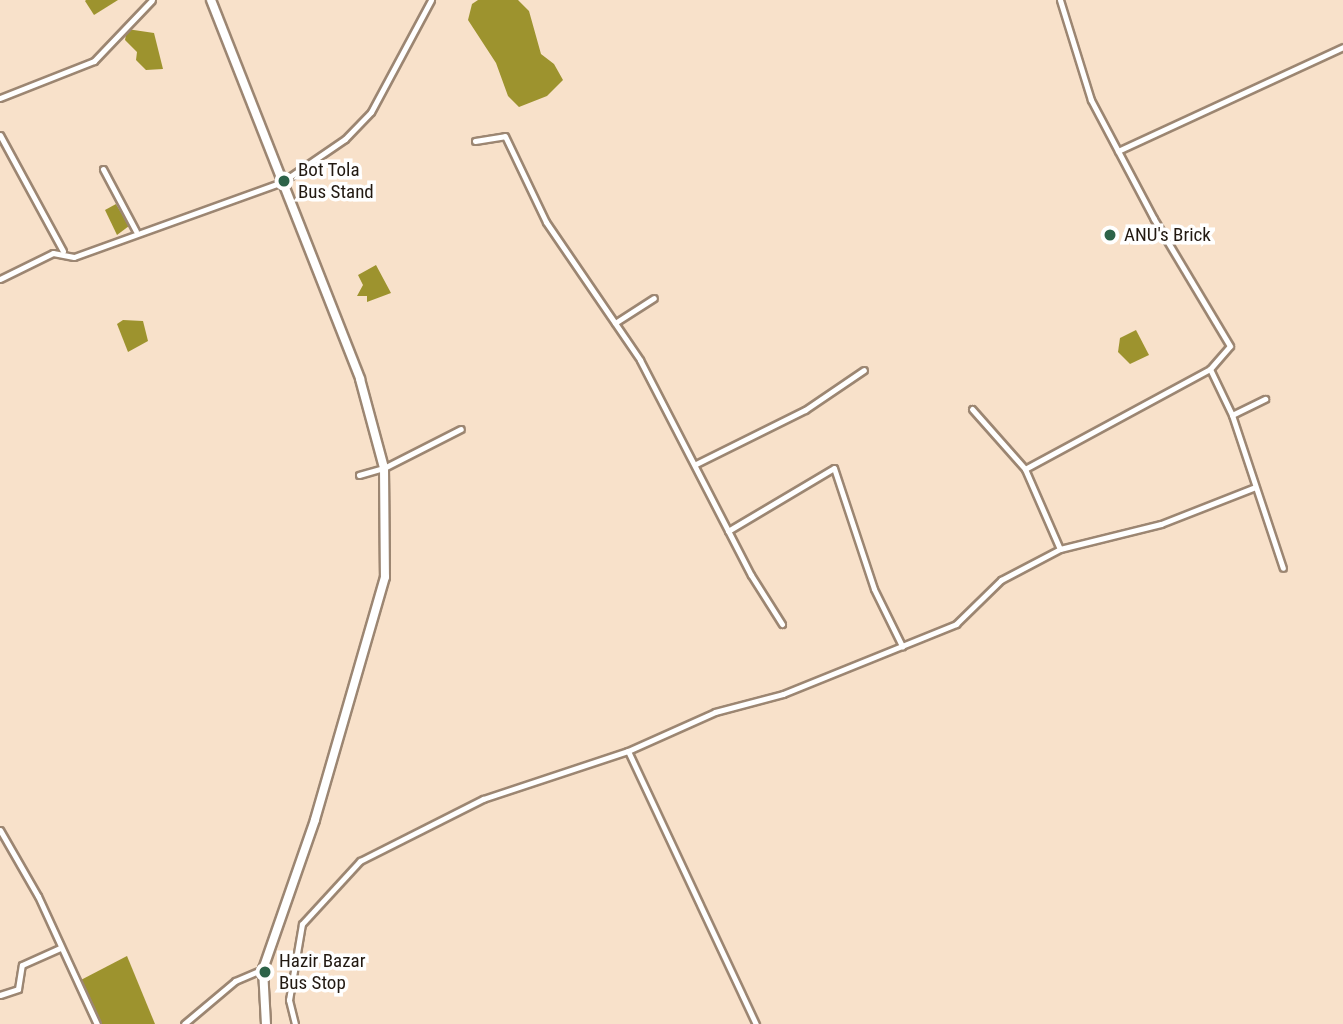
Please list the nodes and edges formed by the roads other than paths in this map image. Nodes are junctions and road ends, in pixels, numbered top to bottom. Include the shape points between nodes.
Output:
1 (152, 0) edge
2 (211, 0) edge
3 (431, 0) edge
4 (1060, 0) edge
5 (1343, 47) edge
6 (0, 98) edge
7 (0, 135) edge
8 (475, 141) dead end
9 (1118, 151) junction
10 (103, 169) dead end
11 (282, 181) junction
12 (136, 231) junction
13 (65, 253) junction
14 (0, 279) edge
15 (654, 298) dead end
16 (615, 323) junction
17 (1210, 369) junction
18 (864, 370) dead end
19 (1265, 399) dead end
20 (972, 410) dead end
21 (1232, 415) junction
22 (461, 429) dead end
23 (696, 464) junction
24 (384, 468) junction
25 (1025, 469) junction
26 (359, 475) dead end
27 (1253, 488) junction
28 (728, 531) junction
29 (1060, 550) junction
30 (1283, 568) dead end
31 (782, 624) dead end
32 (902, 646) junction
33 (628, 751) junction
34 (0, 830) edge
35 (60, 948) junction
36 (263, 969) junction
37 (0, 995) edge
38 (97, 1024) edge
39 (184, 1024) edge
40 (266, 1024) edge
41 (295, 1024) edge
42 (756, 1024) edge

1 - 6 street via 94,61
2 - 11 main road
3 - 11 street via 371,112 345,139
4 - 9 street via 1091,100
5 - 9 street
7 - 13 street via 56,246
8 - 16 street via 505,136 546,222
9 - 17 street via 1230,346
10 - 12 street
11 - 12 street
11 - 24 main road via 360,379
12 - 13 street via 75,257
13 - 14 street via 53,253
15 - 16 street
16 - 23 street
17 - 21 street
17 - 25 street
18 - 23 street via 805,410
19 - 21 street
20 - 25 street
21 - 27 street
22 - 24 street
23 - 28 street
24 - 26 street
24 - 36 main road via 385,577 315,820
25 - 29 street
27 - 29 street via 1161,524
27 - 30 street
28 - 31 street
28 - 32 street via 834,468 874,589
29 - 32 street via 1001,580 956,624
32 - 33 street via 783,694 715,712
33 - 41 street via 483,799 360,861 302,923 289,1000
33 - 42 street
34 - 35 street via 38,896
35 - 37 street via 22,965 18,989
35 - 38 street
36 - 39 street via 235,981
36 - 40 main road

